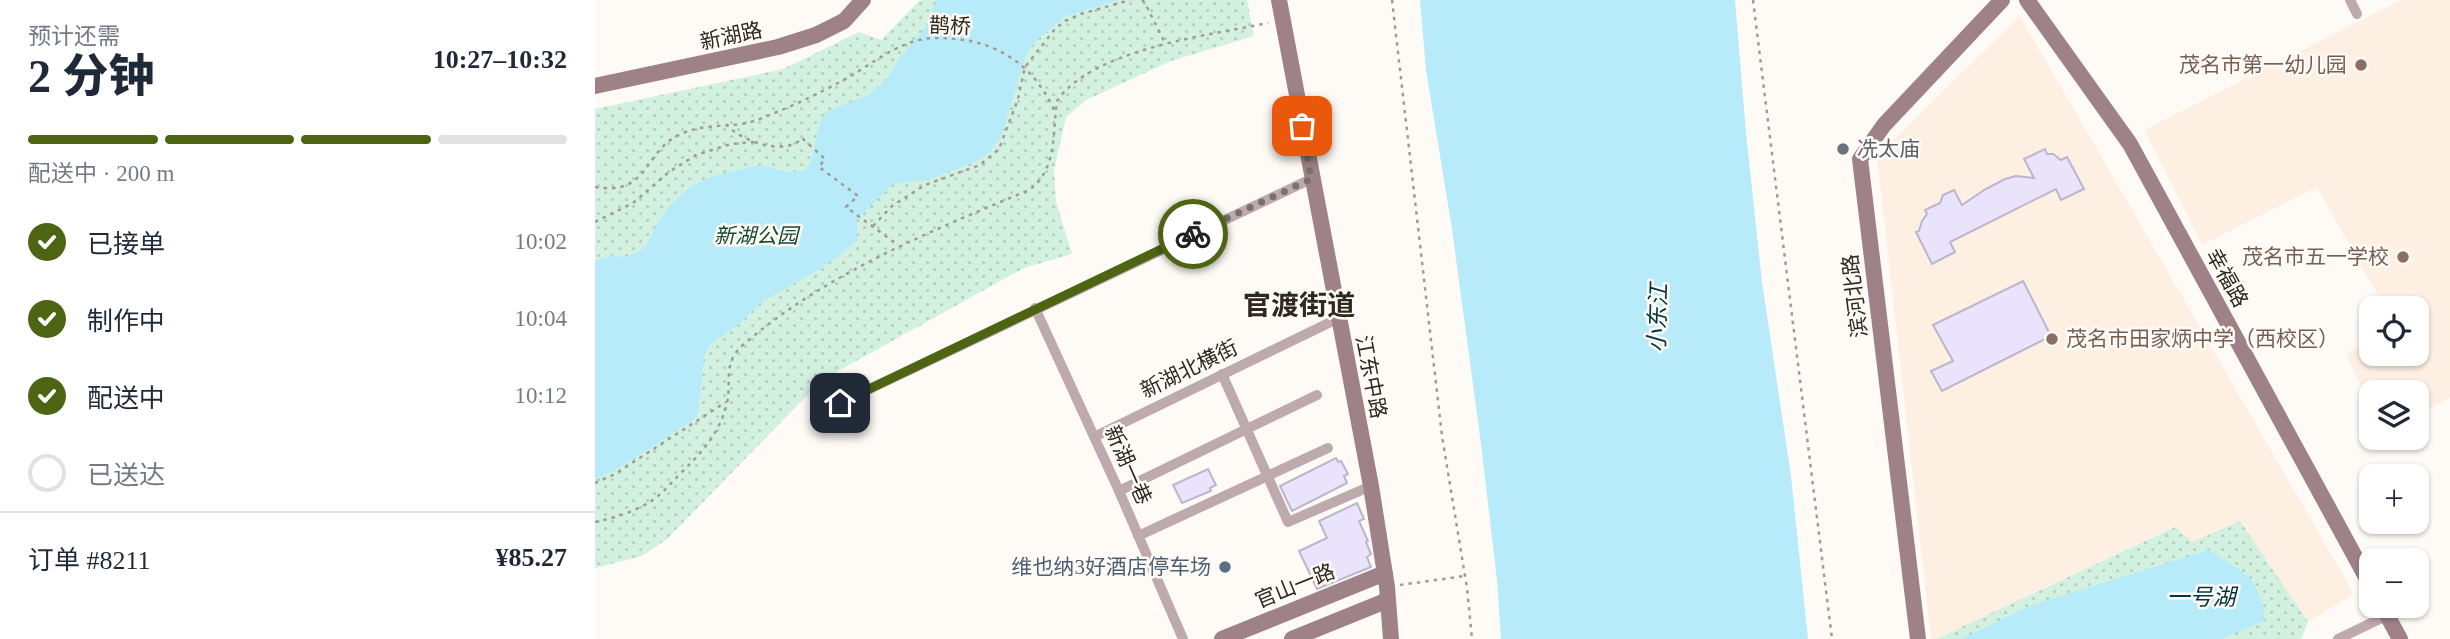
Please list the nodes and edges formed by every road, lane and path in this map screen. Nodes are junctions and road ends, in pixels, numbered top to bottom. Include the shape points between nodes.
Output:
1 (863, 0) edge
2 (1130, 0) edge
3 (1142, 0) edge
4 (1279, 0) edge
5 (1392, 0) edge
6 (1753, 0) edge
7 (2001, 0) edge
8 (2027, 0) edge
9 (2350, 0) edge
10 (2357, 14) dead end
11 (1283, 20) junction
12 (1166, 43) junction
13 (1024, 66) junction
14 (595, 86) edge
15 (1055, 112) junction
16 (726, 124) junction
17 (757, 142) junction
18 (1311, 179) junction
19 (595, 187) edge
20 (595, 222) edge
21 (873, 226) junction
22 (898, 245) junction
23 (1035, 308) junction
24 (1339, 318) junction
25 (1222, 374) junction
26 (1317, 395) dead end
27 (727, 402) junction
28 (840, 403) dead end
29 (1245, 430) junction
30 (1094, 437) junction
31 (1328, 448) dead end
32 (1267, 476) junction
33 (595, 483) edge
34 (1371, 486) junction
35 (1119, 491) junction
36 (595, 522) edge
37 (1138, 536) junction
38 (2359, 564) edge
39 (1465, 576) junction
40 (1386, 587) junction
41 (1295, 609) junction
42 (2372, 618) edge
43 (2389, 618) edge
44 (1298, 636) edge
45 (1183, 639) edge
46 (1222, 639) edge
47 (1391, 639) edge
48 (1472, 639) edge
49 (1832, 639) edge
50 (1918, 639) edge
51 (2338, 639) edge
52 (2400, 639) edge

1 - 14 street, 新湖路 via 844,21 816,35
2 - 13 path via 1065,20
3 - 12 path
4 - 11 street, 江东中路
5 - 39 path via 1442,436
6 - 49 path
7 - 50 street, 滨河北路 via 1884,125 1860,159
8 - 38 street, 幸福路 via 2130,144
9 - 10 street
11 - 12 path
11 - 18 street, 江东中路
12 - 15 path via 1133,52 1092,72 1061,96
13 - 15 path via 1041,84
13 - 16 path, 鹊桥 via 978,42 922,39 780,111 744,124
13 - 21 path via 1018,99 999,149 980,165 925,185 892,205
15 - 22 path via 1051,155 1036,184
16 - 17 path
16 - 19 path, 鹊桥 via 689,130 672,139 638,178 616,188
17 - 20 path via 696,155 633,203
17 - 21 path via 783,148 802,138 825,159 819,167 858,196 846,207
18 - 23 street
18 - 24 street, 江东中路
21 - 22 path
22 - 27 path via 820,289 742,346 730,360
23 - 28 street
23 - 30 street, 新湖一巷
24 - 25 street, 新湖北横街
24 - 34 street, 江东中路
25 - 29 street
25 - 30 street, 新湖北横街
26 - 29 street
27 - 33 path
27 - 36 path via 712,440 658,496 612,519
29 - 32 street
29 - 35 street
30 - 35 street, 新湖一巷
31 - 32 street
32 - 34 street via 1288,522
32 - 37 street
34 - 40 street, 江东中路
35 - 37 street, 新湖一巷
37 - 45 street, 新湖一巷
39 - 40 path
39 - 48 path
40 - 41 street, 官山一路
40 - 44 street
40 - 47 street, 江东中路
41 - 44 street
41 - 46 street, 官山一路
42 - 51 street
43 - 52 street

